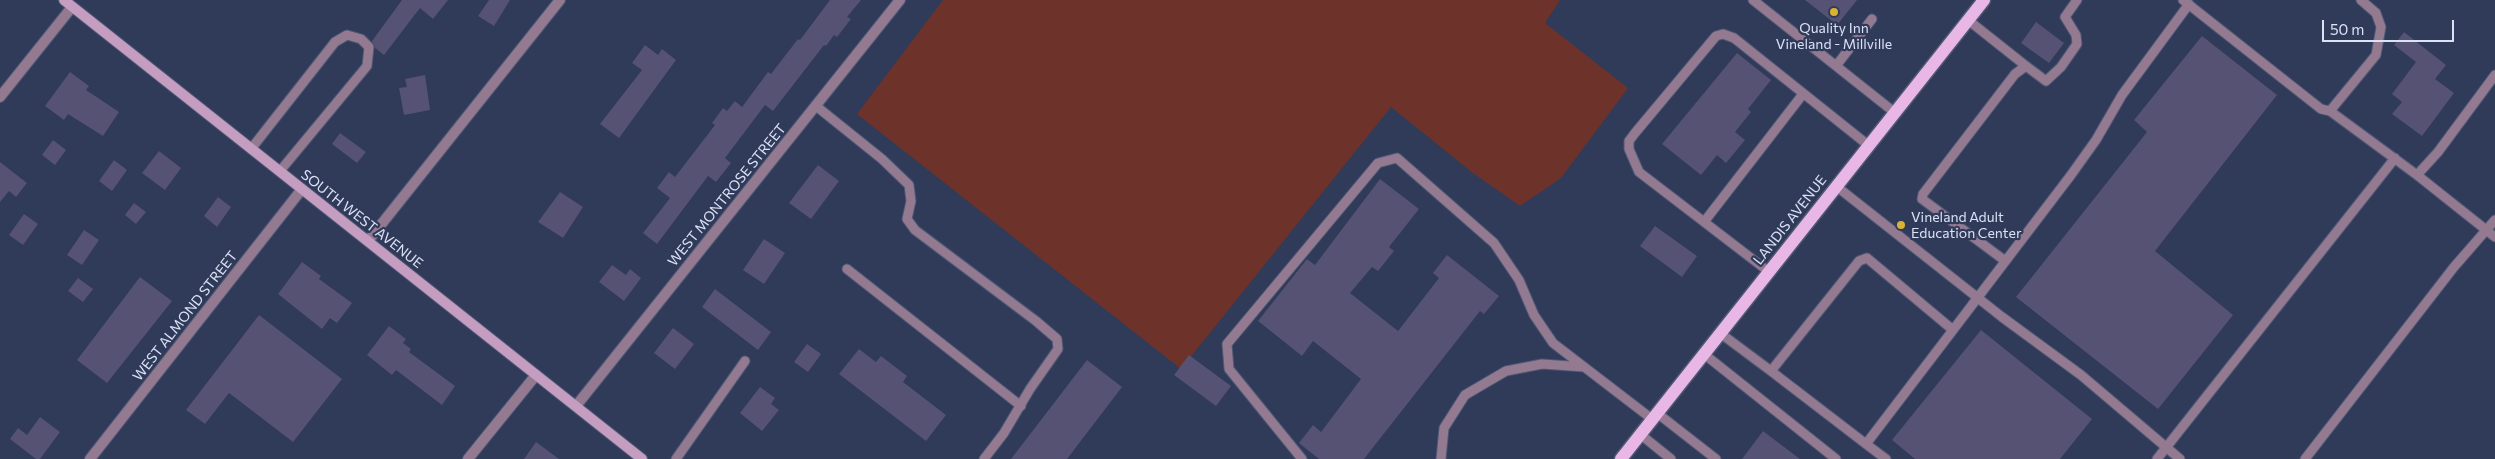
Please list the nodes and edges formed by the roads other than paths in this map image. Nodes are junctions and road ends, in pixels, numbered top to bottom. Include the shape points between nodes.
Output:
1 (560, 0) edge
2 (900, 0) edge
3 (1753, 0) edge
4 (1984, 0) edge
5 (2077, 0) edge
6 (2361, 0) edge
7 (2186, 2) edge
8 (68, 3) edge
9 (1872, 19) dead end
10 (1968, 20) junction
11 (1836, 66) junction
12 (2026, 66) junction
13 (2495, 75) edge
14 (1803, 94) junction
15 (0, 97) edge
16 (816, 106) junction
17 (2330, 111) junction
18 (1894, 112) junction
19 (1868, 145) junction
20 (251, 149) junction
21 (2395, 158) junction
22 (280, 171) junction
23 (2417, 175) junction
24 (1836, 186) junction
25 (302, 190) junction
26 (2495, 220) edge
27 (1704, 222) junction
28 (2486, 230) junction
29 (2495, 237) edge
30 (368, 241) junction
31 (2004, 260) junction
32 (847, 269) dead end
33 (1768, 271) junction
34 (1978, 298) junction
35 (1953, 330) junction
36 (1720, 333) junction
37 (1704, 354) junction
38 (745, 361) dead end
39 (1585, 368) junction
40 (1771, 371) junction
41 (536, 375) junction
42 (576, 406) junction
43 (1021, 406) junction
44 (1655, 416) junction
45 (1640, 434) junction
46 (1866, 444) junction
47 (2166, 448) junction
48 (90, 459) edge
49 (468, 459) edge
50 (642, 459) edge
51 (676, 459) edge
52 (984, 459) edge
53 (1302, 459) edge
54 (1441, 459) edge
55 (1620, 459) edge
56 (1671, 459) edge
57 (1716, 459) edge
58 (1836, 459) edge
59 (1886, 459) edge
60 (2157, 459) edge
61 (2180, 459) edge
62 (2305, 459) edge

1 - 30 street
2 - 16 street, WEST MONTROSE STREET
3 - 11 lane
4 - 10 main road, LANDIS AVENUE
5 - 12 lane via 2065,17 2076,35 2077,44 2061,68 2046,81
6 - 17 lane via 2376,13 2382,26 2376,55
7 - 17 lane via 2321,108
7 - 31 lane via 2122,95 2096,140
8 - 15 street
8 - 20 street, SOUTH WEST AVENUE
9 - 11 lane
10 - 12 lane
10 - 18 main road, LANDIS AVENUE
11 - 18 lane
12 - 31 lane via 2015,74 1922,194 1922,199
13 - 23 lane
14 - 19 lane
14 - 27 lane
14 - 27 lane via 1734,38 1723,34 1716,36 1635,133 1629,141 1629,148 1639,172
16 - 42 street, WEST MONTROSE STREET
16 - 43 lane via 909,185 911,201 907,219 915,230 1057,339 1058,349
17 - 21 lane
18 - 19 main road, LANDIS AVENUE
19 - 24 main road, LANDIS AVENUE
20 - 22 street, SOUTH WEST AVENUE
20 - 22 lane via 335,42 347,35 361,39 369,47 367,66
21 - 23 lane
21 - 47 lane
22 - 25 street, SOUTH WEST AVENUE
23 - 28 lane
24 - 33 main road, LANDIS AVENUE
24 - 34 lane
25 - 30 street, SOUTH WEST AVENUE
25 - 48 street, WEST ALMOND STREET
26 - 28 lane
27 - 33 lane
28 - 29 lane
28 - 62 lane
30 - 41 street, SOUTH WEST AVENUE
31 - 34 lane
32 - 43 lane
33 - 36 main road, LANDIS AVENUE
34 - 35 lane
34 - 47 lane via 2080,375
35 - 40 lane via 1866,258 1859,261
35 - 46 lane
36 - 37 main road, LANDIS AVENUE
36 - 40 lane
37 - 44 main road, LANDIS AVENUE
37 - 58 lane
38 - 51 lane
39 - 44 lane
39 - 53 lane via 1553,343 1534,315 1519,280 1494,243 1398,158 1378,163 1227,344 1229,369
39 - 54 lane via 1542,364 1506,370 1465,395 1444,428
40 - 46 lane
41 - 42 street, SOUTH WEST AVENUE
41 - 49 street
42 - 50 street, SOUTH WEST AVENUE
43 - 52 lane
44 - 45 main road, LANDIS AVENUE
44 - 57 lane
45 - 55 main road, LANDIS AVENUE
45 - 56 lane
46 - 59 lane
47 - 60 lane
47 - 61 lane

